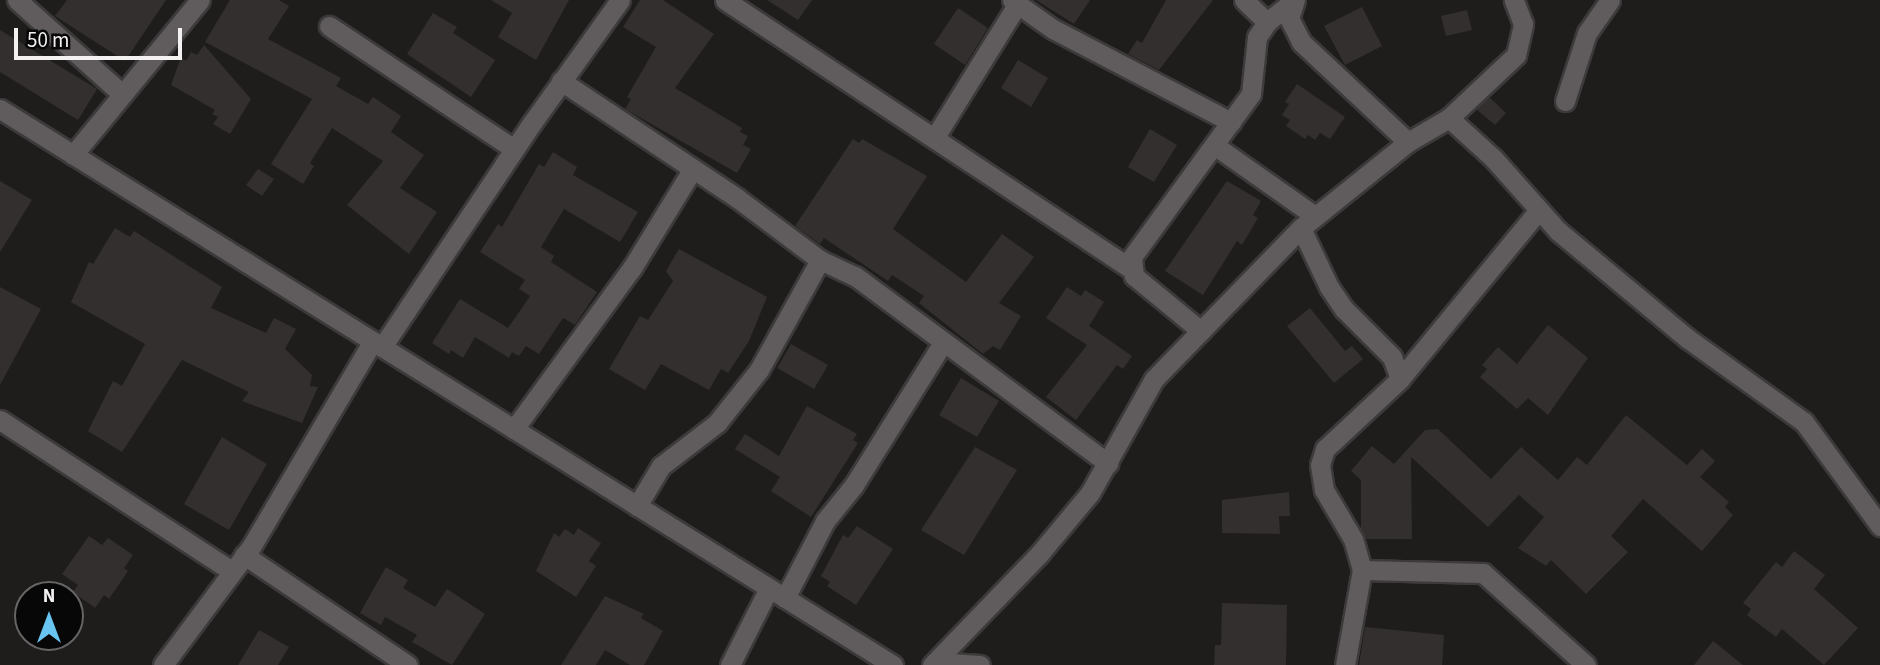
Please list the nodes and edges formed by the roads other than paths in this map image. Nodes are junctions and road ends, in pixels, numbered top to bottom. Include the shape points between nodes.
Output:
1 (18, 0) edge
2 (200, 0) edge
3 (620, 0) edge
4 (725, 0) edge
5 (1244, 0) edge
6 (1295, 0) edge
7 (1514, 0) edge
8 (1610, 0) edge
9 (1015, 2) edge
10 (1267, 22) junction
11 (329, 26) dead end
12 (561, 81) junction
13 (122, 94) junction
14 (1565, 101) dead end
15 (0, 109) edge
16 (1449, 118) junction
17 (1231, 122) junction
18 (935, 136) junction
19 (1408, 142) junction
20 (1214, 145) junction
21 (514, 149) junction
22 (73, 155) junction
23 (692, 170) junction
24 (1539, 210) junction
25 (1308, 222) junction
26 (820, 260) junction
27 (1130, 268) junction
28 (1201, 331) junction
29 (378, 344) junction
30 (942, 344) junction
31 (1400, 379) junction
32 (0, 420) edge
33 (514, 429) junction
34 (1108, 463) junction
35 (637, 506) junction
36 (1880, 526) edge
37 (244, 555) junction
38 (1362, 570) junction
39 (232, 571) junction
40 (777, 593) junction
41 (934, 663) edge
42 (163, 665) edge
43 (408, 665) edge
44 (730, 665) edge
45 (893, 665) edge
46 (980, 665) edge
47 (1345, 665) edge
48 (1586, 665) edge

1 - 13 street
2 - 13 street
3 - 12 street
4 - 18 street
5 - 10 street
6 - 10 street
6 - 19 street via 1289,18 1301,42
7 - 16 street via 1522,24 1516,55
8 - 14 street via 1587,33
9 - 17 street via 1053,29
9 - 18 street
10 - 17 street via 1257,37 1251,94
11 - 21 street
12 - 21 street
12 - 23 street
13 - 22 street
15 - 22 street
16 - 19 street
16 - 24 street
17 - 20 street
18 - 27 street
19 - 25 street
20 - 25 street
20 - 27 street via 1143,239
21 - 29 street
22 - 29 street
23 - 26 street
23 - 33 street via 632,268
24 - 31 street
24 - 36 street via 1687,338 1804,422
25 - 28 street
25 - 31 street via 1329,287 1392,357
26 - 30 street via 855,276
26 - 35 street via 759,370 717,423 661,466
27 - 28 street via 1148,289
28 - 34 street via 1148,387
29 - 33 street
29 - 37 street
30 - 34 street
30 - 40 street via 854,485
31 - 38 street via 1325,449 1320,465 1324,490 1353,539
32 - 39 street
33 - 35 street
34 - 41 street via 1048,544
35 - 40 street
37 - 39 street
37 - 43 street
38 - 47 street
38 - 48 street via 1483,573
39 - 42 street
40 - 44 street
40 - 45 street
41 - 46 street

